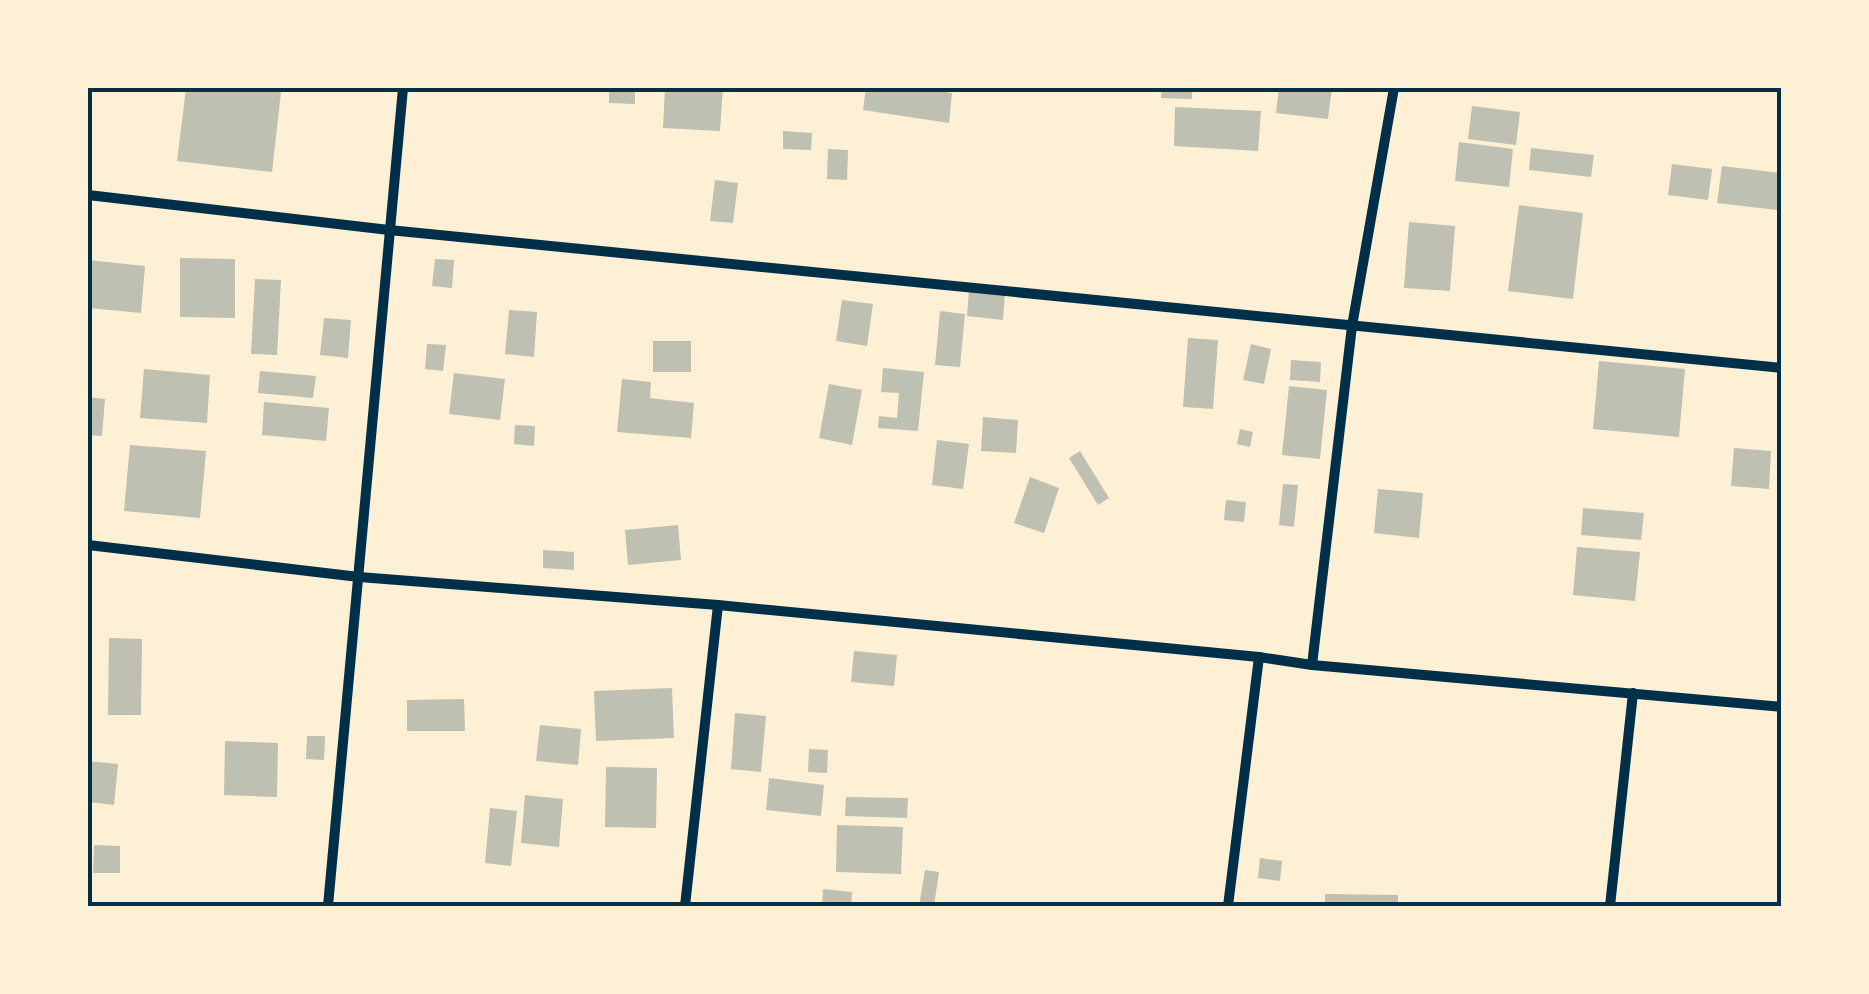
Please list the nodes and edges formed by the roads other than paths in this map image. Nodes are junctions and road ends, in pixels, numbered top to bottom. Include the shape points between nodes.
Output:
1 (403, 88) edge
2 (1394, 88) edge
3 (88, 195) edge
4 (389, 230) junction
5 (1352, 326) junction
6 (1782, 368) edge
7 (88, 544) edge
8 (359, 577) junction
9 (718, 604) junction
10 (1259, 656) junction
11 (1312, 665) junction
12 (1633, 693) junction
13 (1782, 707) edge
14 (328, 906) edge
15 (685, 906) edge
16 (1228, 906) edge
17 (1610, 906) edge

1 - 4 street
2 - 5 street
3 - 4 street
4 - 5 street
4 - 8 street
5 - 6 street
5 - 11 street
7 - 8 street
8 - 9 street
8 - 14 street
9 - 10 street
9 - 15 street
10 - 11 street
10 - 16 street
11 - 12 street
12 - 13 street
12 - 17 street

